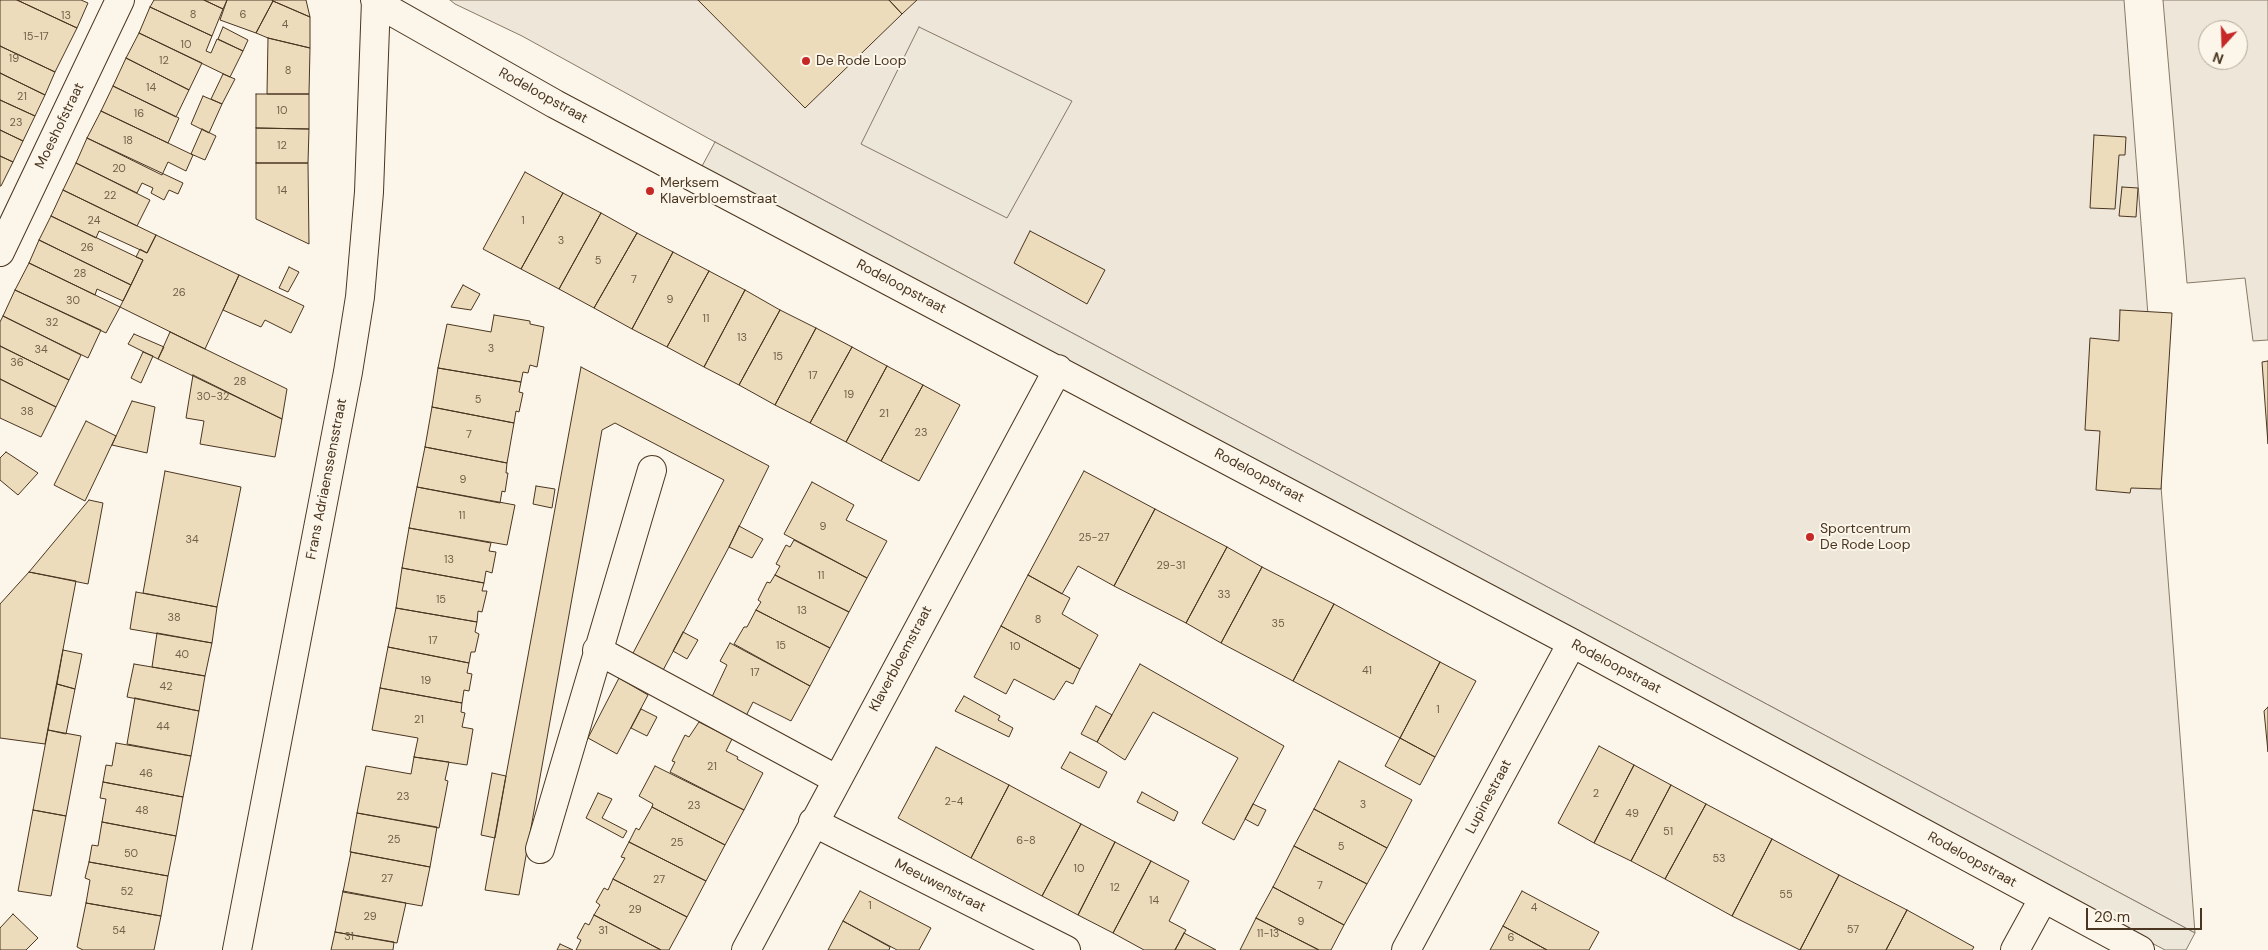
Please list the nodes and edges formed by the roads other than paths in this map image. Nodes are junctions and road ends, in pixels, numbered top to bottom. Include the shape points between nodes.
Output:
1 (120, 0) edge
2 (376, 1) edge
3 (0, 252) edge
4 (1058, 370) junction
5 (652, 470) dead end
6 (1572, 643) junction
7 (597, 650) junction
8 (836, 778) junction
9 (814, 822) junction
10 (540, 849) dead end
11 (2043, 899) junction
12 (237, 950) edge
13 (746, 950) edge
14 (1066, 950) edge
15 (1406, 950) edge
16 (2015, 950) edge
17 (2140, 950) edge

1 - 3 street, Moeshofstraat
2 - 4 street, Rodeloopstraat via 555,104
2 - 12 street, Frans Adriaenssensstraat via 370,192 361,287 348,372
4 - 6 street, Rodeloopstraat
4 - 8 street, Klaverbloemstraat
5 - 7 street
6 - 11 street, Rodeloopstraat
6 - 15 street, Lupinestraat
7 - 8 street
7 - 10 street
8 - 9 street, Klaverbloemstraat
9 - 13 street, Klaverbloemstraat
9 - 14 street, Meeuwenstraat
11 - 16 street
11 - 17 street, Rodeloopstraat

